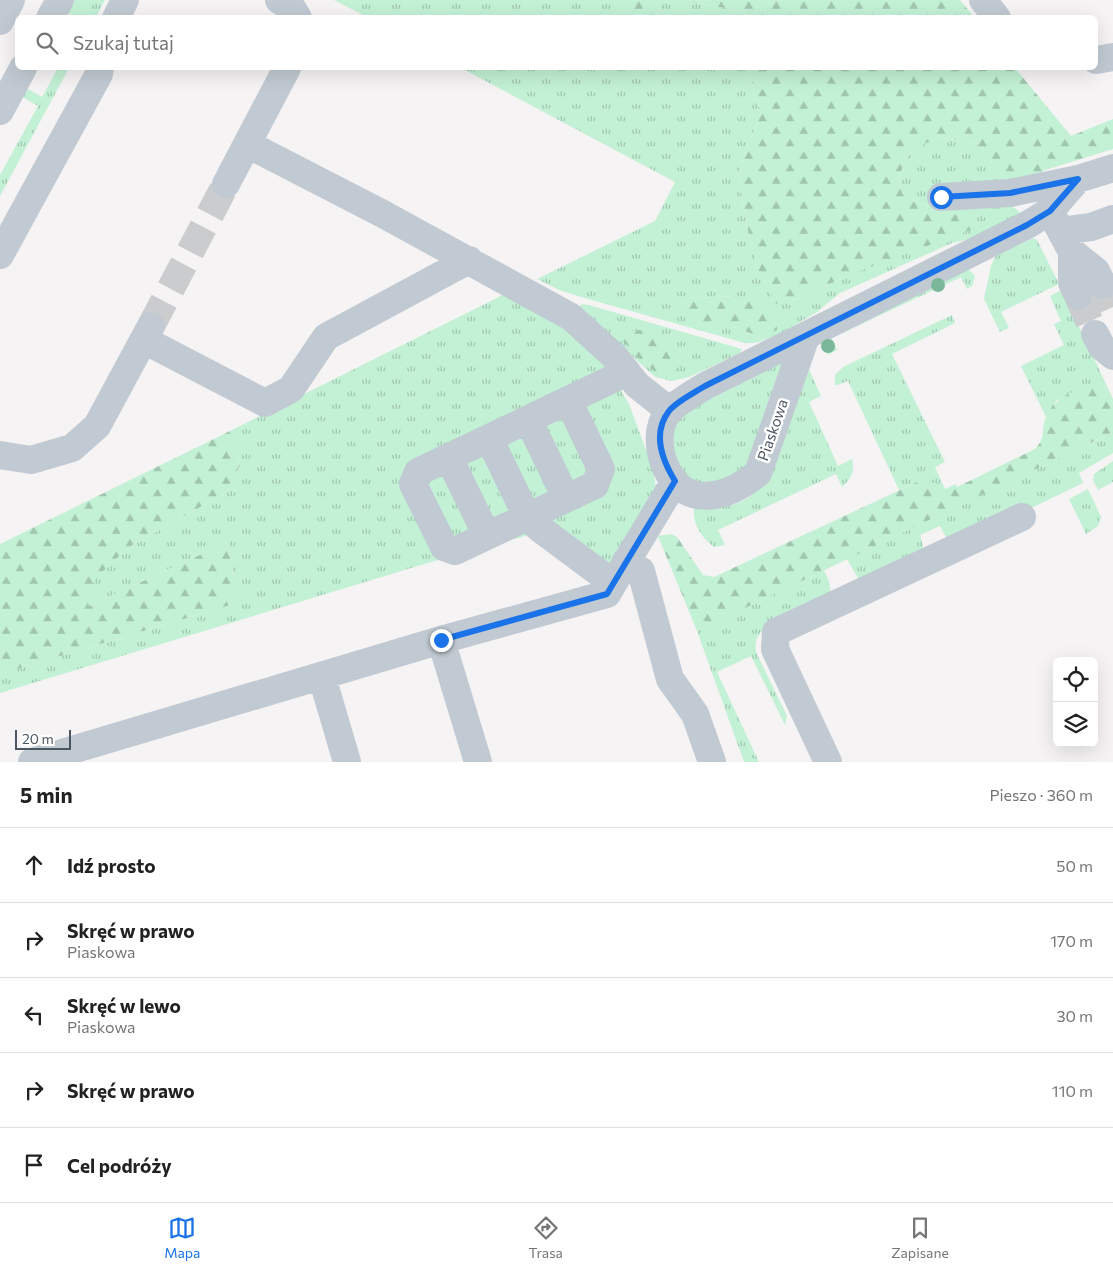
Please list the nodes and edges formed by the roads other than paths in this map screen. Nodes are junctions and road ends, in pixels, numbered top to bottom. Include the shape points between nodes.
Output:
1 (11, 0) edge
2 (60, 0) edge
3 (125, 0) edge
4 (279, 0) edge
5 (983, 0) edge
6 (52, 15) edge
7 (118, 15) edge
8 (296, 15) edge
9 (995, 15) edge
10 (0, 21) edge
11 (1113, 57) edge
12 (1098, 60) edge
13 (22, 70) edge
14 (100, 70) edge
15 (286, 70) edge
16 (0, 111) edge
17 (247, 144) junction
18 (1113, 168) edge
19 (1078, 179) junction
20 (226, 184) tunnel mouth
21 (941, 197) dead end
22 (1113, 219) edge
23 (1061, 231) junction
24 (0, 255) edge
25 (469, 260) junction
26 (1103, 285) tunnel mouth
27 (1078, 296) tunnel mouth
28 (1095, 334) tunnel mouth
29 (806, 336) junction
30 (1113, 356) edge
31 (627, 372) junction
32 (568, 400) junction
33 (670, 411) junction
34 (528, 419) junction
35 (489, 438) junction
36 (0, 455) edge
37 (449, 458) junction
38 (675, 481) junction
39 (566, 498) junction
40 (527, 517) junction
41 (1022, 517) dead end
42 (487, 536) junction
43 (620, 572) junction
44 (441, 640) junction
45 (322, 676) junction
46 (32, 762) edge
47 (347, 762) edge
48 (478, 762) edge
49 (712, 762) edge
50 (828, 762) edge

1 - 10 street
2 - 6 street
3 - 7 street
4 - 8 street via 292,8
5 - 9 street
11 - 12 street
13 - 16 street
14 - 24 street
15 - 17 street
17 - 20 street
17 - 25 street
18 - 19 street
19 - 21 street via 1010,193
19 - 23 street
22 - 23 street via 1091,227
23 - 26 street via 1096,271
23 - 27 street
23 - 29 street via 988,246
25 - 31 street via 571,317
25 - 36 street via 326,337 291,389 265,403 148,333 97,426 72,448 31,460
28 - 30 street via 1102,347
29 - 33 street via 705,386
29 - 38 street, Piaskowa via 758,473 742,486 725,493 690,493
31 - 32 street
31 - 33 street
32 - 34 street
32 - 39 street via 601,469 595,485
33 - 38 street via 661,428 660,444 664,462
34 - 35 street
34 - 39 street
35 - 37 street
35 - 40 street
37 - 42 street
37 - 42 street via 418,472 413,484 444,547 455,550
38 - 43 street
39 - 40 street
40 - 42 street
40 - 43 street via 538,528
41 - 50 street via 776,632 775,649
43 - 44 street via 607,594
43 - 49 street via 641,571 670,679 695,714
44 - 45 street
44 - 48 street
45 - 46 street
45 - 47 street

